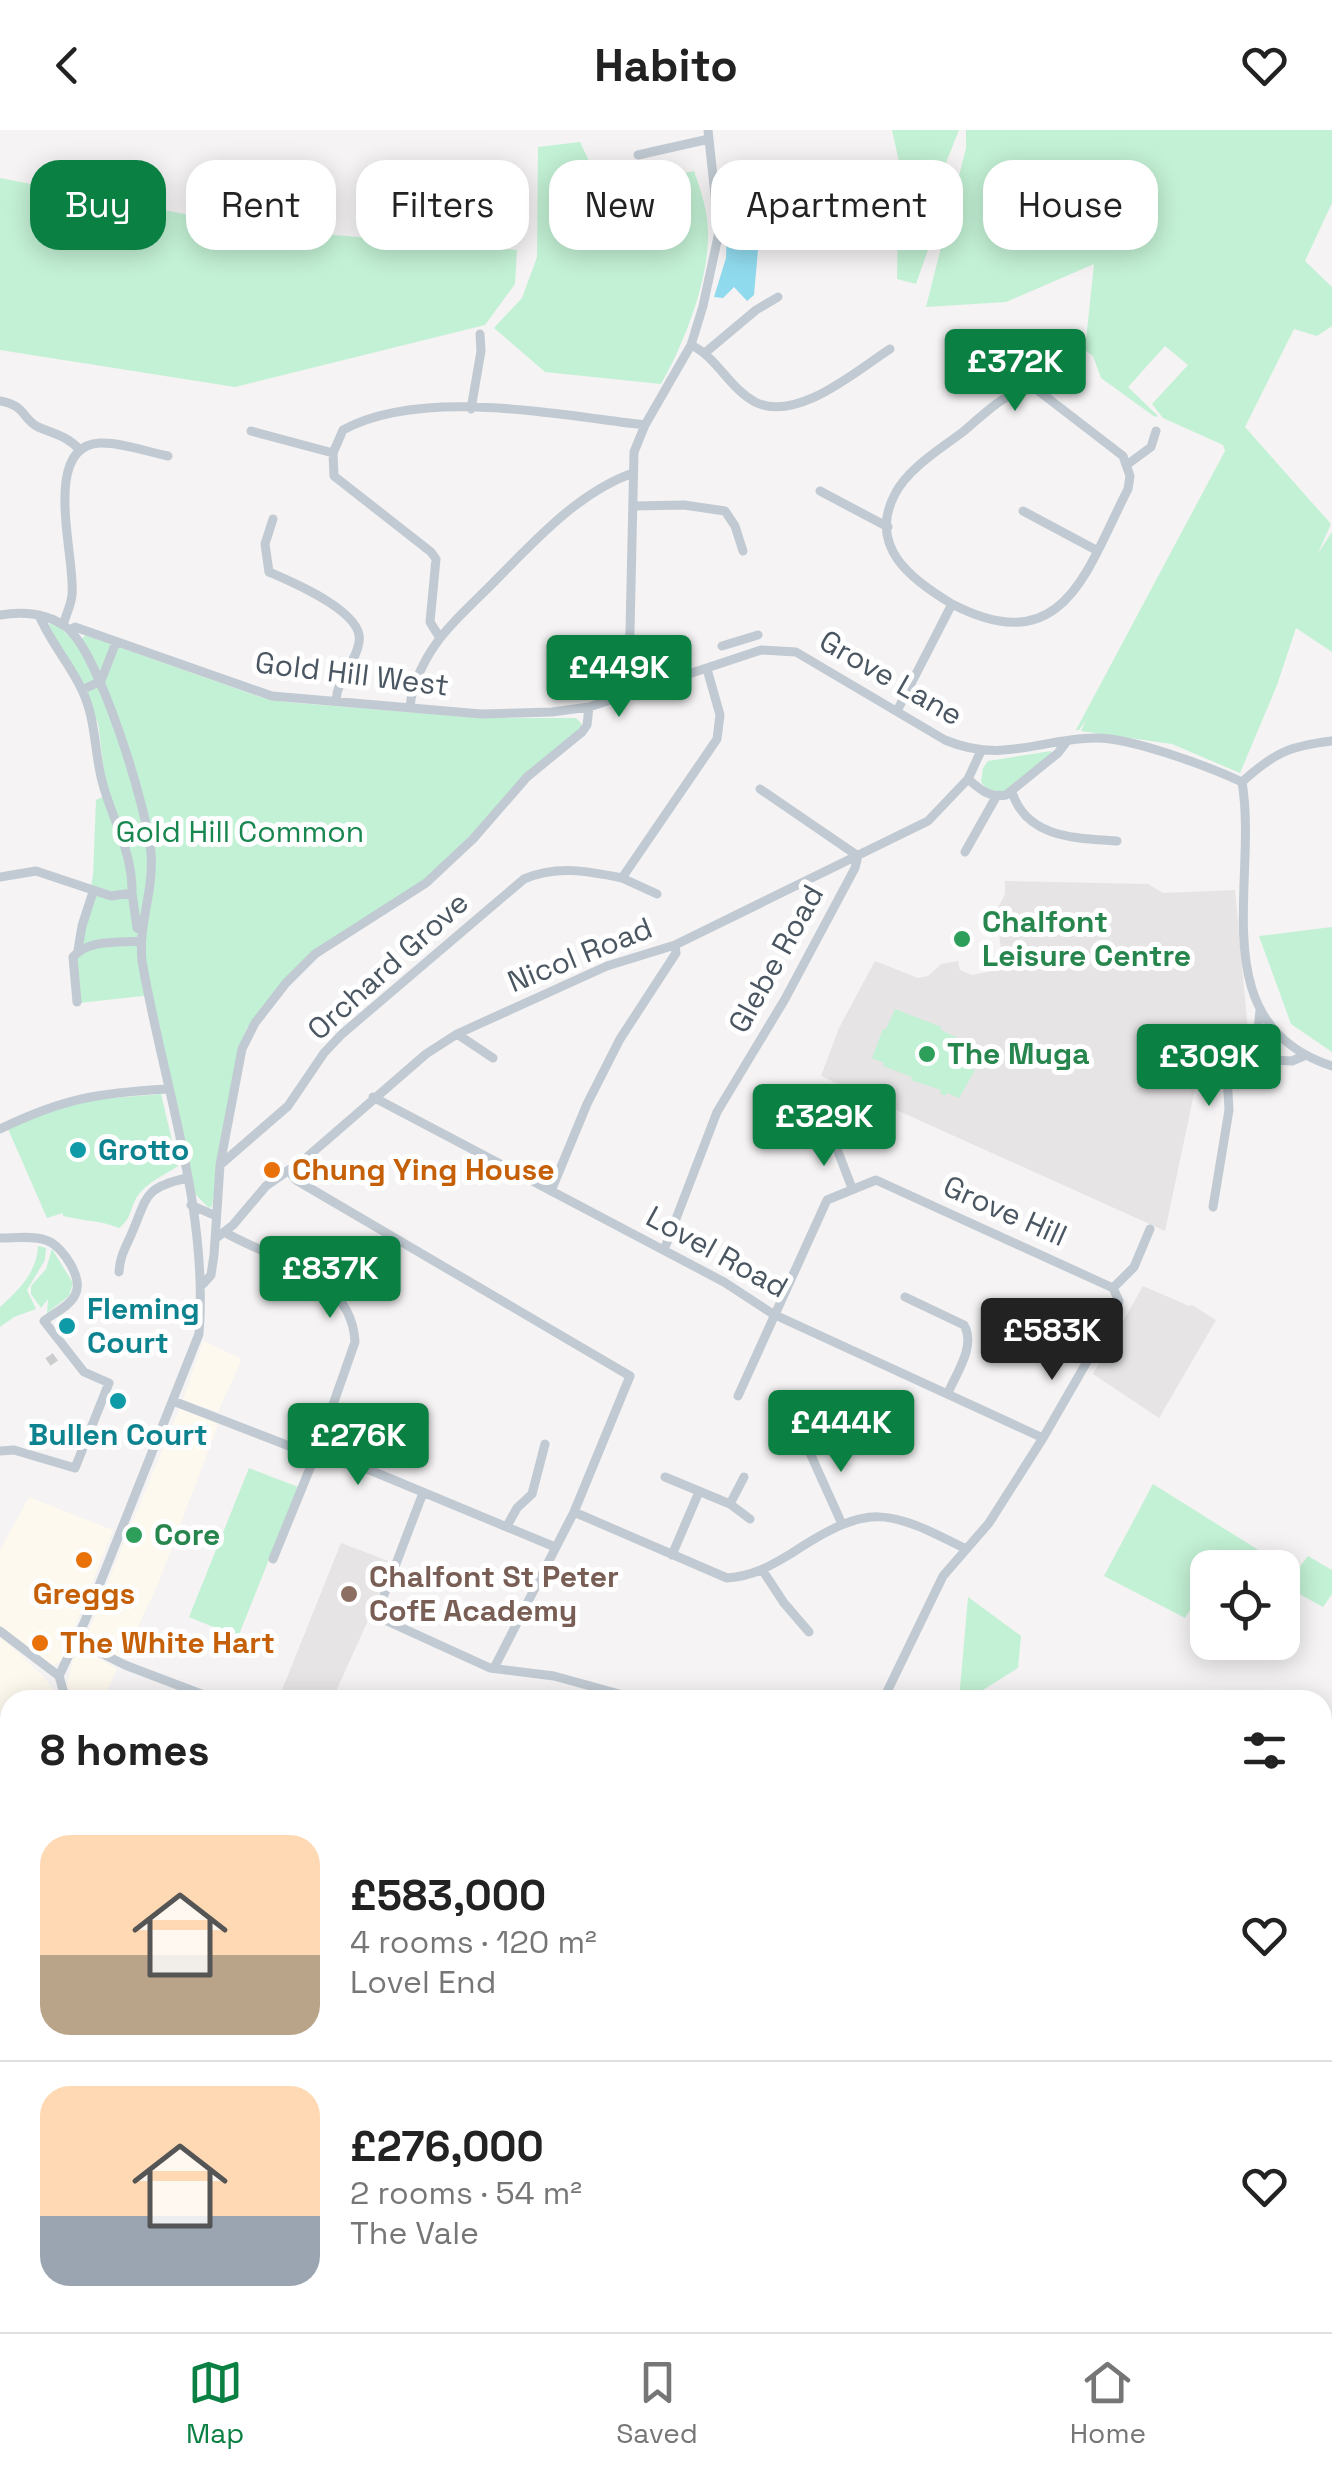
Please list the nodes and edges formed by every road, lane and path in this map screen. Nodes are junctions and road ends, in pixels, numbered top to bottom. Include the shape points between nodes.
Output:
1 (708, 135) edge
2 (638, 155) dead end
3 (712, 160) edge
4 (714, 250) edge
5 (778, 297) dead end
6 (480, 334) dead end
7 (1078, 343) dead end
8 (691, 344) junction
9 (890, 349) dead end
10 (706, 352) junction
11 (1036, 389) junction
12 (0, 400) edge
13 (471, 409) junction
14 (645, 425) junction
15 (250, 431) dead end
16 (1156, 431) dead end
17 (80, 450) junction
18 (332, 454) junction
19 (168, 456) dead end
20 (1128, 464) junction
21 (633, 473) junction
22 (820, 491) dead end
23 (635, 506) junction
24 (1023, 511) dead end
25 (273, 519) dead end
26 (888, 527) junction
27 (743, 550) dead end
28 (1096, 550) junction
29 (952, 604) junction
30 (39, 615) junction
31 (0, 616) edge
32 (67, 627) junction
33 (758, 634) dead end
34 (440, 638) junction
35 (116, 642) junction
36 (736, 642) junction
37 (722, 646) dead end
38 (742, 656) junction
39 (706, 669) junction
40 (102, 680) junction
41 (82, 690) junction
42 (636, 693) junction
43 (336, 701) junction
44 (410, 707) junction
45 (589, 707) junction
46 (896, 712) junction
47 (1332, 741) edge
48 (1067, 742) junction
49 (981, 752) junction
50 (968, 779) junction
51 (1242, 782) junction
52 (760, 789) dead end
53 (1012, 792) junction
54 (996, 797) junction
55 (1117, 841) dead end
56 (964, 852) dead end
57 (858, 856) junction
58 (0, 877) edge
59 (622, 878) junction
60 (150, 883) junction
61 (93, 892) junction
62 (132, 893) junction
63 (657, 894) dead end
64 (140, 936) junction
65 (675, 944) junction
66 (78, 950) junction
67 (78, 1002) dead end
68 (1260, 1011) junction
69 (457, 1034) junction
70 (1261, 1046) junction
71 (1306, 1055) junction
72 (493, 1058) dead end
73 (1332, 1066) edge
74 (168, 1089) junction
75 (373, 1097) junction
76 (0, 1129) edge
77 (832, 1136) dead end
78 (220, 1165) junction
79 (289, 1171) junction
80 (187, 1178) junction
81 (852, 1188) junction
82 (551, 1191) junction
83 (190, 1205) junction
84 (1213, 1207) dead end
85 (216, 1216) junction
86 (1150, 1229) dead end
87 (226, 1232) junction
88 (0, 1238) edge
89 (215, 1239) junction
90 (664, 1250) junction
91 (119, 1272) dead end
92 (203, 1284) junction
93 (1113, 1288) junction
94 (905, 1297) dead end
95 (773, 1314) junction
96 (948, 1392) junction
97 (738, 1396) dead end
98 (173, 1401) junction
99 (1043, 1438) junction
100 (805, 1442) dead end
101 (545, 1444) dead end
102 (0, 1451) edge
103 (315, 1456) junction
104 (665, 1477) dead end
105 (744, 1477) dead end
106 (699, 1492) junction
107 (424, 1493) junction
108 (730, 1504) junction
109 (574, 1512) junction
110 (750, 1519) dead end
111 (842, 1524) junction
112 (507, 1526) junction
113 (555, 1547) junction
114 (966, 1549) junction
115 (672, 1556) junction
116 (274, 1559) dead end
117 (763, 1570) junction
118 (0, 1631) edge
119 (810, 1632) dead end
120 (77, 1641) junction
121 (494, 1668) junction
122 (58, 1676) junction
123 (63, 1690) edge
124 (191, 1690) edge
125 (605, 1690) edge
126 (888, 1690) edge

1 - 2 street
1 - 3 street
4 - 8 street
5 - 10 street
6 - 13 street
7 - 11 street via 1053,356
8 - 10 street
8 - 14 street
9 - 10 street via 817,396 785,408 756,402
11 - 20 street
11 - 26 street via 1010,393 913,472 895,492
12 - 17 street via 16,404 36,426 69,438
13 - 14 street
13 - 18 street via 414,408 350,426
14 - 21 street
15 - 18 street
16 - 20 street via 1152,447
17 - 19 street via 100,443
17 - 32 street via 64,480 72,596
18 - 34 street via 334,476 432,552 437,572 430,622
20 - 28 street via 1128,489
21 - 23 street
21 - 34 street via 565,514
22 - 26 street
23 - 27 street via 725,512
23 - 42 street via 629,675
24 - 28 street
25 - 43 street via 265,544 269,572 332,606 360,633
26 - 29 street via 890,546 904,568
28 - 29 street via 1069,596 1046,618 1002,622
29 - 46 street
30 - 31 street
30 - 32 street, Gold Hill West
30 - 41 street
32 - 35 street, Gold Hill West
32 - 40 street
33 - 36 street
34 - 44 street
35 - 40 street
35 - 43 street, Gold Hill West via 272,696
36 - 37 street
36 - 38 street
38 - 39 street, Grove Lane
38 - 46 street, Grove Lane via 796,652
39 - 42 street, Grove Lane
39 - 59 street via 720,715 717,739
40 - 41 street
40 - 60 street via 149,836
41 - 62 street via 132,872
42 - 45 street, Gold Hill West
43 - 44 street, Gold Hill West
44 - 45 street, Gold Hill West via 481,714
45 - 78 street via 582,732 527,778 450,862 334,939 278,994 242,1049
46 - 49 street, Grove Lane
47 - 51 street via 1270,756
48 - 49 street, Grove Lane
48 - 51 street, Grove Lane via 1100,738
48 - 53 street
49 - 50 street, Nicol Road
50 - 54 street
50 - 57 street, Nicol Road via 928,821
51 - 68 street via 1244,944 1249,988
52 - 57 street
53 - 54 street
53 - 55 street via 1052,834
54 - 56 street
57 - 65 street, Nicol Road
57 - 90 street, Glebe Road via 717,1112
58 - 61 street via 36,871
59 - 63 street, Orchard Grove
59 - 78 street, Orchard Grove via 579,870 524,879 342,1034 288,1106
60 - 62 street
60 - 64 street
61 - 62 street
61 - 66 street
62 - 64 street
64 - 66 street
64 - 74 street
65 - 69 street, Nicol Road via 607,966
65 - 82 street via 676,953 587,1104
66 - 67 street
68 - 70 street
68 - 71 street
69 - 72 street
69 - 75 street, Nicol Road
70 - 71 street via 1273,1060
70 - 84 street via 1226,1076 1229,1110
71 - 73 street
74 - 76 street via 66,1100
74 - 80 street
75 - 79 street, Nicol Road
75 - 82 street, Lovel Road
77 - 81 street
78 - 85 street
79 - 87 street, Nicol Road via 259,1192
79 - 109 street via 358,1218 627,1372 630,1382
80 - 83 street
80 - 91 street via 146,1196 120,1252
81 - 93 street, Grove Hill via 876,1180
81 - 95 street via 827,1200
82 - 90 street, Lovel Road
83 - 85 street
83 - 92 street
85 - 89 street
86 - 93 street via 1134,1267
87 - 89 street, Nicol Road
87 - 103 street via 322,1281 350,1320 355,1342
88 - 102 street via 45,1239 59,1251 78,1288 44,1321 84,1372 109,1383 76,1468
89 - 92 street via 211,1275
90 - 95 street, Lovel Road
92 - 98 street via 199,1334
93 - 99 street via 1115,1313
94 - 96 street via 968,1332 970,1343
95 - 96 street, Lovel Road
95 - 97 street
96 - 99 street, Lovel Road
98 - 103 street
98 - 120 street
99 - 114 street
100 - 111 street
101 - 112 street via 532,1494
103 - 107 street
103 - 116 street
104 - 106 street
105 - 108 street
106 - 108 street
106 - 115 street
107 - 112 street
107 - 121 street via 376,1616
108 - 110 street
109 - 113 street
109 - 115 street
111 - 114 street via 872,1515 908,1520
111 - 117 street
112 - 113 street
113 - 121 street
114 - 126 street via 943,1576
115 - 117 street via 727,1578
117 - 119 street
118 - 122 street
120 - 122 street
120 - 124 street
121 - 125 street
122 - 123 street

